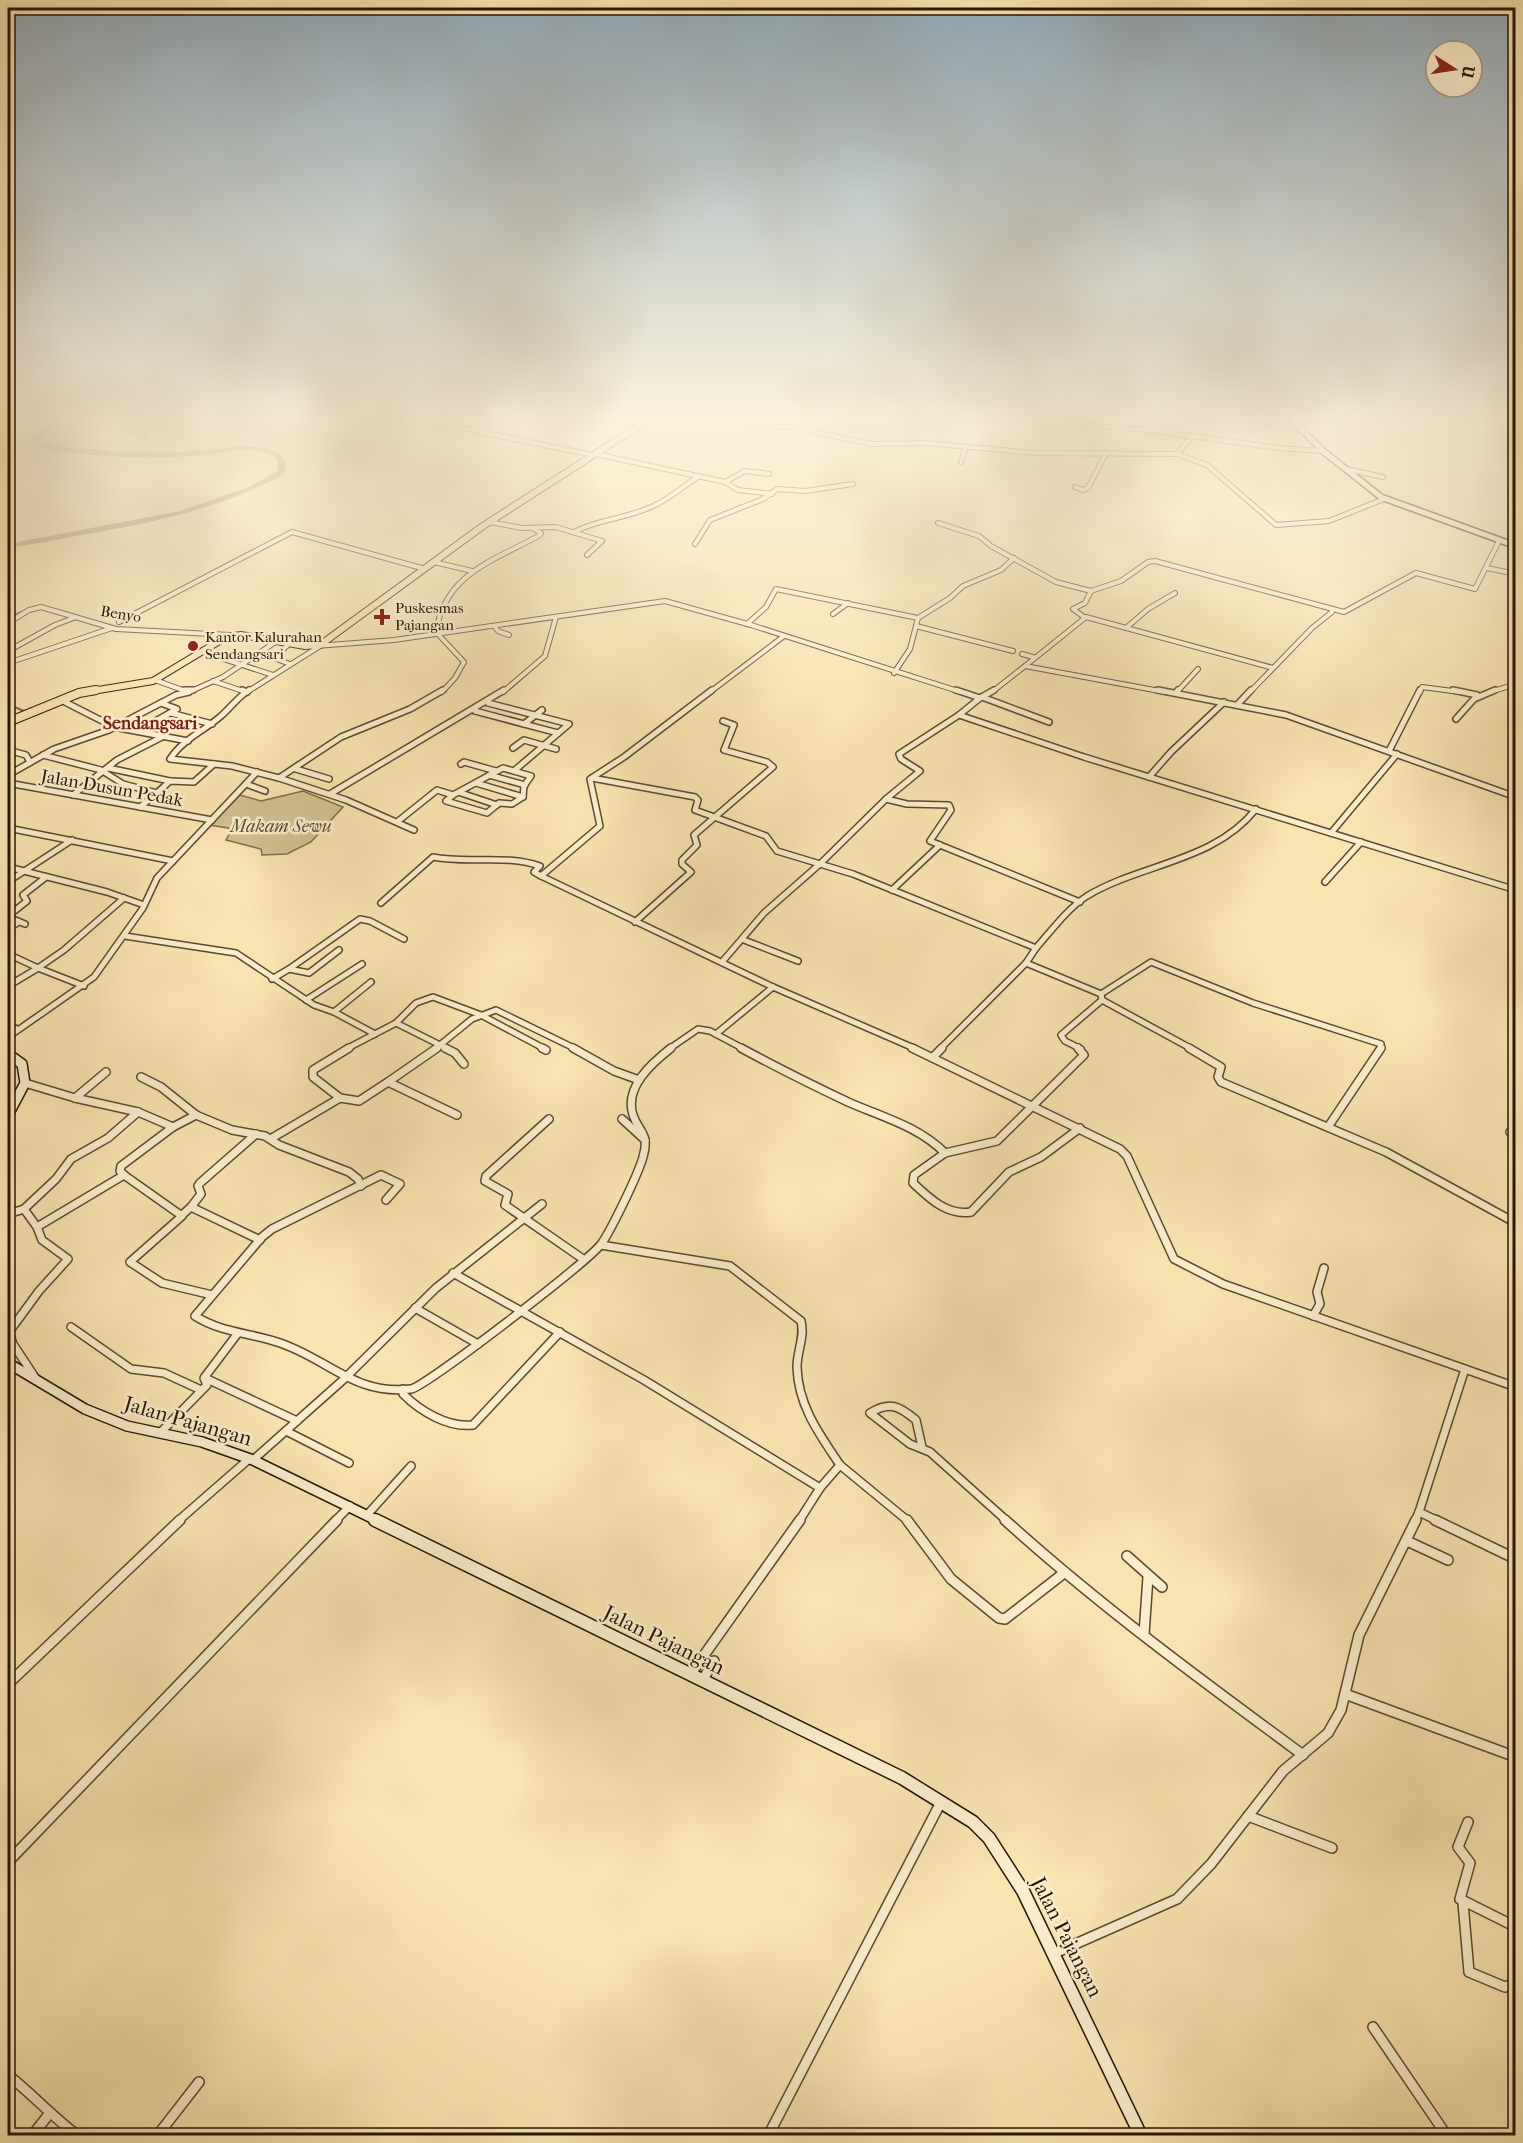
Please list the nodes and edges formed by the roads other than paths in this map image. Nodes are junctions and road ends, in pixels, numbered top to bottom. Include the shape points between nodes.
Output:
1 (493, 520) edge
2 (612, 520) edge
3 (710, 520) edge
4 (1269, 520) edge
5 (1333, 520) edge
6 (1442, 520) edge
7 (490, 522) junction
8 (938, 522) dead end
9 (532, 528) junction
10 (574, 532) junction
11 (1499, 541) junction
12 (695, 544) dead end
13 (1515, 546) edge
14 (587, 555) dead end
15 (1014, 558) junction
16 (434, 562) junction
17 (425, 568) junction
18 (1487, 568) junction
19 (472, 571) junction
20 (1515, 574) edge
21 (1091, 591) junction
22 (1175, 593) dead end
23 (848, 603) junction
24 (1332, 609) junction
25 (833, 614) dead end
26 (76, 617) junction
27 (556, 617) junction
28 (1084, 617) junction
29 (918, 618) junction
30 (8, 621) edge
31 (119, 622) dead end
32 (747, 624) junction
33 (494, 626) junction
34 (916, 626) junction
35 (112, 628) junction
36 (1126, 628) junction
37 (437, 634) junction
38 (236, 635) junction
39 (509, 635) dead end
40 (784, 636) junction
41 (277, 641) junction
42 (289, 644) junction
43 (318, 646) junction
44 (8, 651) edge
45 (1013, 651) dead end
46 (202, 652) junction
47 (1022, 654) dead end
48 (1033, 657) junction
49 (8, 663) edge
50 (290, 664) junction
51 (241, 665) junction
52 (1025, 666) junction
53 (1273, 668) junction
54 (1198, 669) dead end
55 (894, 673) junction
56 (273, 675) junction
57 (155, 680) junction
58 (213, 681) junction
59 (1515, 684) edge
60 (189, 692) junction
61 (247, 692) junction
62 (1176, 693) junction
63 (1478, 695) junction
64 (981, 698) junction
65 (61, 700) junction
66 (494, 700) dead end
67 (1224, 702) junction
68 (488, 703) junction
69 (161, 704) junction
70 (1238, 704) junction
71 (542, 710) dead end
72 (475, 711) junction
73 (171, 713) junction
74 (468, 715) dead end
75 (959, 715) junction
76 (535, 716) junction
77 (1456, 719) dead end
78 (8, 722) edge
79 (723, 722) dead end
80 (1049, 722) dead end
81 (212, 724) junction
82 (524, 724) junction
83 (114, 727) junction
84 (138, 731) junction
85 (558, 733) junction
86 (163, 737) junction
87 (188, 741) junction
88 (546, 746) junction
89 (513, 748) dead end
90 (556, 749) dead end
91 (8, 750) edge
92 (1389, 751) junction
93 (1397, 754) junction
94 (43, 755) junction
95 (30, 762) junction
96 (214, 764) junction
97 (461, 764) dead end
98 (296, 769) junction
99 (106, 770) junction
100 (515, 770) junction
101 (496, 771) junction
102 (257, 772) junction
103 (8, 775) edge
104 (489, 775) junction
105 (1149, 777) junction
106 (279, 778) junction
107 (329, 778) dead end
108 (592, 778) junction
109 (170, 781) junction
110 (8, 783) edge
111 (476, 783) junction
112 (246, 784) junction
113 (525, 785) junction
114 (265, 791) dead end
115 (157, 793) junction
116 (461, 793) junction
117 (330, 794) junction
118 (73, 795) junction
119 (453, 795) junction
120 (523, 797) junction
121 (1515, 797) edge
122 (886, 799) junction
123 (497, 805) junction
124 (140, 807) junction
125 (1256, 809) junction
126 (714, 817) junction
127 (212, 820) junction
128 (397, 822) junction
129 (8, 828) edge
130 (414, 831) dead end
131 (1331, 833) junction
132 (72, 839) junction
133 (1361, 842) junction
134 (940, 845) junction
135 (173, 861) junction
136 (821, 863) junction
137 (8, 867) edge
138 (24, 871) junction
139 (541, 876) junction
140 (46, 878) junction
141 (12, 879) dead end
142 (1325, 882) dead end
143 (892, 890) junction
144 (1515, 890) edge
145 (124, 898) junction
146 (1080, 902) junction
147 (381, 903) dead end
148 (144, 905) junction
149 (8, 916) edge
150 (19, 922) junction
151 (635, 922) junction
152 (25, 924) dead end
153 (8, 929) edge
154 (125, 936) junction
155 (404, 939) dead end
156 (744, 940) junction
157 (1036, 948) junction
158 (339, 950) dead end
159 (8, 954) edge
160 (798, 961) dead end
161 (722, 962) junction
162 (1026, 963) junction
163 (362, 964) dead end
164 (38, 968) junction
165 (289, 969) junction
166 (272, 979) junction
167 (371, 982) dead end
168 (8, 986) edge
169 (84, 986) junction
170 (773, 987) junction
171 (1101, 997) junction
172 (306, 1000) junction
173 (334, 1012) junction
174 (481, 1015) junction
175 (396, 1023) junction
176 (8, 1025) edge
177 (17, 1029) junction
178 (375, 1034) junction
179 (716, 1034) junction
180 (8, 1037) edge
181 (439, 1047) junction
182 (546, 1050) dead end
183 (8, 1054) edge
184 (933, 1057) junction
185 (17, 1059) junction
186 (464, 1064) dead end
187 (8, 1065) edge
188 (106, 1072) dead end
189 (141, 1077) dead end
190 (639, 1080) junction
191 (388, 1082) junction
192 (25, 1083) junction
193 (75, 1098) junction
194 (340, 1098) junction
195 (1034, 1106) junction
196 (138, 1112) junction
197 (8, 1115) edge
198 (196, 1115) junction
199 (457, 1115) dead end
200 (549, 1119) dead end
201 (622, 1119) dead end
202 (173, 1127) junction
203 (1328, 1127) junction
204 (1080, 1128) junction
205 (256, 1134) junction
206 (272, 1138) junction
207 (646, 1140) junction
208 (945, 1154) junction
209 (124, 1174) junction
210 (362, 1186) junction
211 (386, 1200) dead end
212 (542, 1204) dead end
213 (191, 1207) junction
214 (24, 1209) junction
215 (8, 1214) edge
216 (182, 1215) junction
217 (524, 1219) junction
218 (1515, 1223) edge
219 (37, 1227) junction
220 (260, 1240) junction
221 (601, 1245) junction
222 (583, 1259) junction
223 (1324, 1268) dead end
224 (453, 1273) junction
225 (212, 1295) junction
226 (415, 1308) junction
227 (522, 1310) junction
228 (1312, 1316) junction
229 (71, 1327) dead end
230 (560, 1332) junction
231 (237, 1333) junction
232 (478, 1344) junction
233 (8, 1362) edge
234 (1465, 1369) junction
235 (204, 1377) junction
236 (36, 1379) junction
237 (344, 1380) junction
238 (1515, 1387) edge
239 (403, 1389) junction
240 (201, 1390) junction
241 (297, 1421) junction
242 (286, 1431) junction
243 (160, 1434) junction
244 (922, 1447) junction
245 (251, 1460) junction
246 (349, 1463) dead end
247 (840, 1465) junction
248 (411, 1466) dead end
249 (820, 1488) junction
250 (350, 1506) junction
251 (1419, 1512) junction
252 (367, 1515) junction
253 (1407, 1541) junction
254 (1127, 1556) dead end
255 (1515, 1559) edge
256 (1448, 1560) dead end
257 (1064, 1573) junction
258 (1148, 1577) junction
259 (1162, 1587) dead end
260 (1144, 1634) junction
261 (714, 1661) dead end
262 (690, 1675) junction
263 (702, 1682) junction
264 (8, 1684) edge
265 (1345, 1694) junction
266 (1304, 1755) junction
267 (1515, 1757) edge
268 (941, 1802) junction
269 (1248, 1816) junction
270 (1468, 1822) dead end
271 (1332, 1848) dead end
272 (8, 1862) edge
273 (1462, 1903) junction
274 (1515, 1927) edge
275 (1055, 1953) junction
276 (1515, 1983) edge
277 (1373, 2027) dead end
278 (8, 2075) edge
279 (199, 2082) dead end
280 (49, 2114) junction
281 (32, 2136) edge
282 (78, 2136) edge
283 (158, 2136) edge
284 (768, 2136) edge
285 (1141, 2136) edge
286 (1447, 2136) edge

1 - 7 main road
2 - 10 street via 592,522
3 - 12 street
4 - 5 street via 1285,525
6 - 11 main road
7 - 9 street
7 - 16 main road
8 - 15 street via 979,536
9 - 10 street via 550,526
9 - 19 street via 542,533
10 - 14 street via 602,542
11 - 13 main road
11 - 18 street
15 - 21 street via 1056,582
15 - 29 street via 1001,570 963,586
16 - 17 main road
16 - 19 street
17 - 31 street via 292,532
17 - 43 main road
18 - 20 street
18 - 24 street via 1475,590 1416,573 1349,610
19 - 37 street via 449,593 436,626
21 - 24 street via 1120,581 1155,561
21 - 28 street via 1085,603 1073,609
22 - 36 street
23 - 25 street
23 - 29 street
23 - 32 street via 776,589 766,607
24 - 53 street
26 - 30 street, Benyo via 41,607
26 - 35 street, Benyo
26 - 44 street
27 - 32 street via 665,601
27 - 33 street
27 - 117 street via 545,656 528,672 501,693
28 - 36 street
28 - 48 street
29 - 34 street
32 - 40 street
33 - 37 street
33 - 39 street
34 - 45 street
34 - 55 street via 910,649
35 - 38 street, Benyo
35 - 49 street
36 - 53 street
37 - 43 street
37 - 98 street via 464,662 443,689 421,704 341,737
38 - 41 main road
38 - 46 main road
40 - 55 street
40 - 108 street
41 - 42 main road
41 - 51 street
42 - 43 main road
42 - 50 street via 274,658
43 - 50 street
46 - 51 street
46 - 57 main road
47 - 48 street
48 - 52 street
50 - 56 street
51 - 56 street
51 - 58 street
52 - 62 street
52 - 64 street
53 - 70 street
54 - 62 street
55 - 64 street
56 - 61 street
57 - 60 street
57 - 65 main road
58 - 60 street
58 - 61 street
59 - 63 street
60 - 69 street
61 - 81 street
62 - 67 street
63 - 77 street via 1464,704
63 - 92 street via 1422,687
64 - 75 street
64 - 80 street
65 - 78 main road
65 - 83 street
66 - 68 street
67 - 70 street
67 - 105 street
68 - 72 street
68 - 76 street
69 - 73 street via 177,709
69 - 83 street
70 - 92 street via 1307,722
71 - 76 street
72 - 74 street
72 - 82 street
73 - 81 street
73 - 84 street
75 - 105 street
75 - 122 street via 899,754 920,771
76 - 82 street
76 - 85 street via 569,724
79 - 126 street via 734,725 724,750 773,767
81 - 87 street
82 - 85 street
83 - 84 street
83 - 94 street
84 - 86 street
85 - 88 street
86 - 87 street
86 - 99 street
87 - 96 street via 170,759
88 - 89 street via 524,740
88 - 90 street
88 - 100 street
91 - 95 street via 26,754
92 - 93 street
93 - 121 street
93 - 131 street
94 - 95 street
94 - 99 street
95 - 103 street
96 - 102 street
96 - 109 street via 193,782
97 - 101 street
98 - 106 street
98 - 107 street
99 - 109 street
99 - 115 street via 123,784
99 - 118 street
100 - 101 street
100 - 113 street via 531,776
101 - 104 street
102 - 106 street
102 - 112 street
104 - 111 street
104 - 113 street
105 - 125 street
106 - 117 street
108 - 126 street via 692,796 698,800 695,810
108 - 139 street via 589,782 600,826
109 - 115 street
110 - 118 street, Jalan Dusun Pedak
111 - 116 street
111 - 120 street
112 - 114 street
112 - 127 street
113 - 120 street
115 - 124 street
116 - 119 street
116 - 123 street
117 - 128 street
118 - 124 street, Jalan Dusun Pedak
119 - 123 street via 446,801 487,813
119 - 128 street via 437,790
120 - 123 street via 509,806
122 - 134 street via 952,807 929,839
122 - 136 street
124 - 127 street, Jalan Dusun Pedak
125 - 131 street
125 - 146 street via 1247,824 1234,833
126 - 136 street via 766,836 777,851
126 - 151 street via 694,835 697,845 682,860 691,872
127 - 135 street
128 - 130 street
129 - 132 street
131 - 133 street
132 - 135 street
132 - 138 street
133 - 142 street
133 - 144 street
134 - 143 street
134 - 146 street
135 - 148 street via 153,884
136 - 143 street
136 - 156 street via 764,913
137 - 138 street
138 - 140 street
138 - 141 street
139 - 147 street via 534,872 541,867 525,860 454,861 433,856
139 - 151 street
140 - 145 street
140 - 149 street via 26,891 23,895 27,901
143 - 157 street
145 - 148 street
145 - 164 street
146 - 157 street
148 - 154 street
149 - 150 street
150 - 152 street
150 - 153 street
151 - 161 street
154 - 166 street via 236,953
154 - 169 street
155 - 165 street via 360,919
156 - 160 street
156 - 161 street
157 - 162 street
158 - 165 street via 309,973
159 - 164 street
161 - 170 street
162 - 171 street
162 - 184 street
163 - 172 street
164 - 168 street
164 - 169 street
165 - 166 street
166 - 172 street
167 - 173 street
169 - 177 street
170 - 179 street
170 - 184 street
171 - 195 street via 1061,1035 1084,1055
171 - 203 street via 1215,1062 1221,1067 1221,1082
171 - 203 street via 1151,962 1253,1003 1382,1044
172 - 173 street
173 - 178 street
174 - 175 street via 433,997 416,1003
174 - 181 street via 466,1022
174 - 182 street
174 - 190 street via 501,1011 614,1071
175 - 178 street
175 - 181 street
176 - 177 street
177 - 180 street
178 - 194 street via 341,1050 313,1070 313,1077
179 - 190 street via 703,1029 685,1036 651,1064
179 - 208 street via 848,1102 919,1132
181 - 186 street via 455,1053
181 - 191 street
183 - 185 main road
184 - 195 street
185 - 187 street
185 - 192 main road via 22,1064
188 - 193 street
189 - 198 street via 161,1087
190 - 207 street via 633,1096 633,1115
191 - 194 street via 359,1101
191 - 199 street
192 - 193 street
192 - 197 main road
193 - 196 street
194 - 206 street
195 - 204 street
195 - 208 street via 993,1144
196 - 202 street
196 - 214 street via 108,1138 71,1159
198 - 202 street
198 - 205 street via 232,1130
200 - 217 street via 486,1178 487,1183 508,1194 505,1205
201 - 207 street
202 - 209 street via 121,1166
203 - 218 street via 1396,1156
204 - 208 street via 1041,1157 1009,1172 968,1214 935,1202 913,1183 914,1175
204 - 228 street via 1127,1156 1177,1262 1223,1284
205 - 206 street
205 - 213 street via 200,1183 201,1194
206 - 210 street via 279,1145 349,1172
207 - 221 street via 643,1158
209 - 216 street
209 - 219 street
210 - 211 street via 381,1175 399,1183 399,1188
210 - 220 street via 272,1229
212 - 217 street
213 - 216 street
213 - 220 street
214 - 215 street
214 - 219 street
216 - 225 street via 130,1261 162,1282
217 - 222 street
217 - 224 street
219 - 236 street via 42,1240 68,1259 9,1332
220 - 225 street
221 - 222 street
221 - 247 street via 730,1266 801,1321 797,1367 802,1398 811,1422
222 - 227 street
223 - 228 street via 1317,1292 1320,1304
224 - 226 street
224 - 227 street
225 - 231 street via 195,1316
226 - 232 street
226 - 237 street
227 - 230 street
227 - 232 street
228 - 234 street
229 - 240 street via 130,1369 164,1373
230 - 239 street via 473,1425 459,1427 447,1422 414,1404
230 - 249 street
231 - 235 street
231 - 237 street via 294,1348
232 - 239 street via 422,1386
233 - 236 main road, Jalan Pajangan
234 - 238 street
234 - 251 street
235 - 240 street via 208,1384
235 - 241 street
236 - 243 main road, Jalan Pajangan via 85,1409
237 - 239 street via 374,1389
237 - 241 street
240 - 243 street
241 - 242 street
242 - 245 street
242 - 246 street
243 - 245 main road, Jalan Pajangan via 202,1442
244 - 244 street via 916,1420 895,1404 886,1403 870,1413 910,1444
244 - 257 street
245 - 250 main road, Jalan Pajangan
245 - 264 street via 160,1537
247 - 249 street
247 - 257 street via 904,1516 951,1579 999,1617 1005,1619
248 - 252 street
249 - 262 street via 787,1541
250 - 252 main road, Jalan Pajangan
250 - 272 street
251 - 253 street
251 - 255 street
252 - 262 main road, Jalan Pajangan
253 - 256 street
253 - 265 street via 1359,1635
254 - 258 street
257 - 260 street
258 - 259 street
258 - 260 street
260 - 266 street
261 - 263 street
262 - 263 main road, Jalan Pajangan
263 - 268 main road, Jalan Pajangan via 902,1778
265 - 266 street via 1332,1727
265 - 267 street
266 - 269 street via 1283,1771
268 - 275 main road, Jalan Pajangan via 973,1822 989,1838 1023,1890
268 - 284 street
269 - 271 street
269 - 275 street via 1211,1864 1177,1899
270 - 273 street via 1458,1847 1470,1863 1460,1897
273 - 274 street
273 - 276 street via 1469,1972 1505,1987
275 - 285 main road, Jalan Pajangan
277 - 286 street
278 - 280 street via 37,2098
279 - 283 street
280 - 281 street
280 - 282 street

